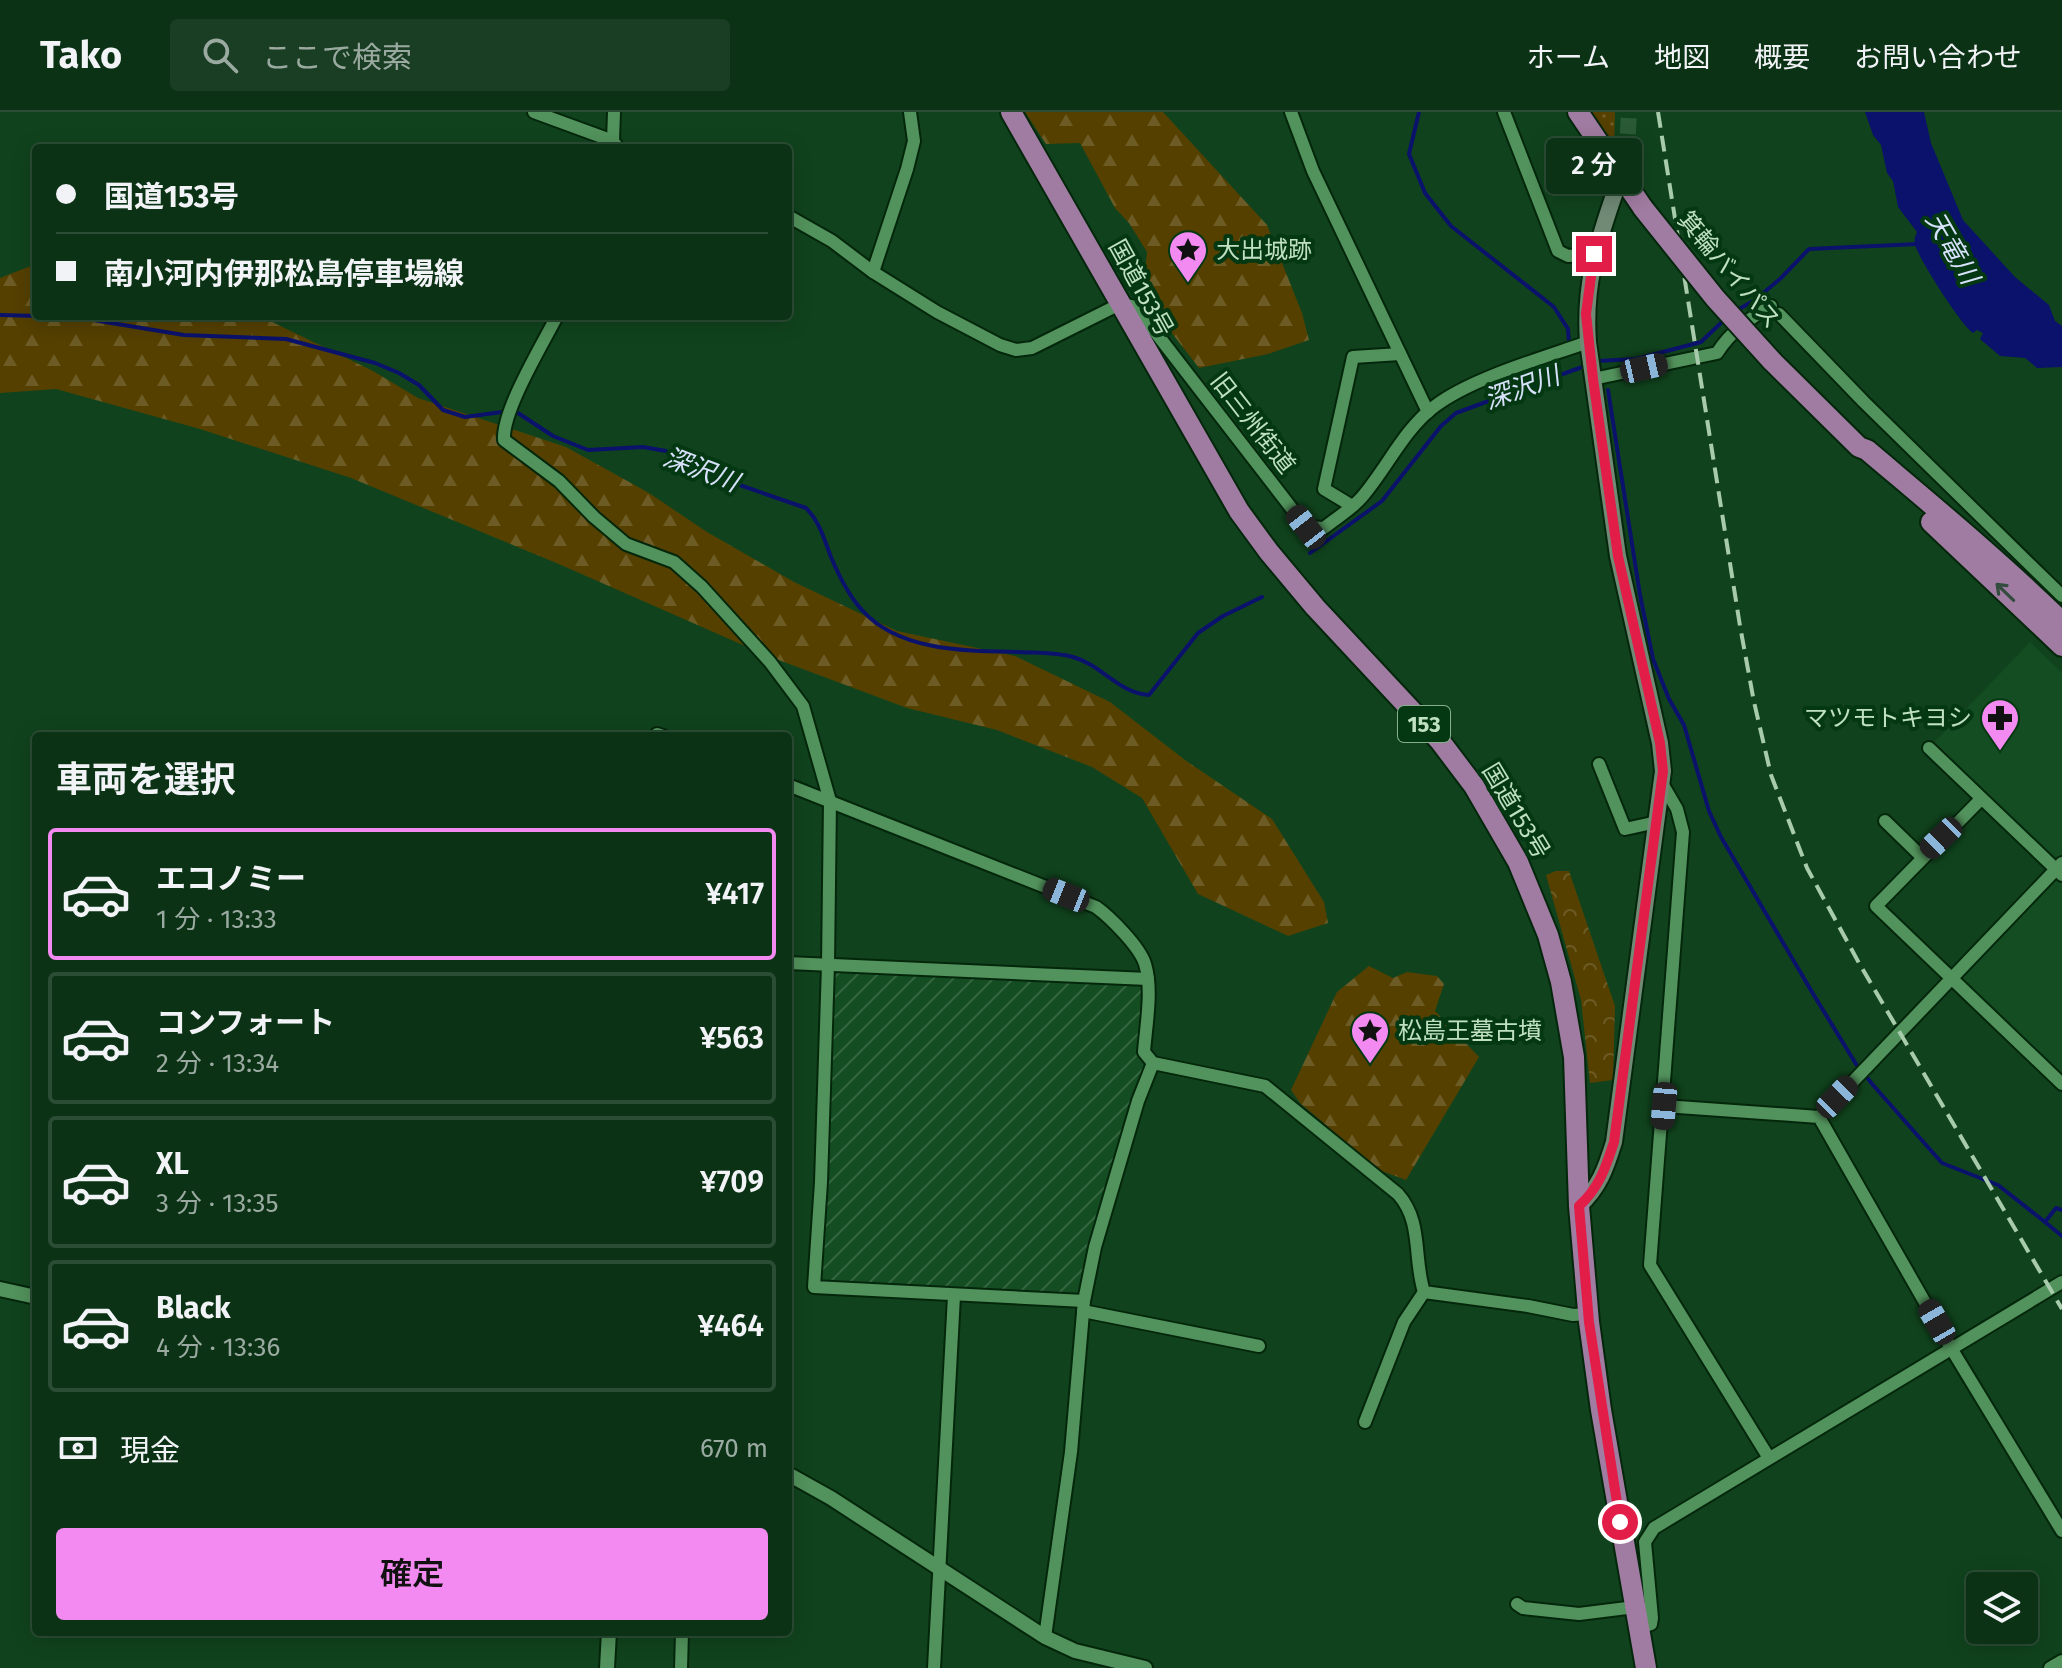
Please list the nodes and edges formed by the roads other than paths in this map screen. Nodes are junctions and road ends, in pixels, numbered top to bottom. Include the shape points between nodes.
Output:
1 (534, 112) edge
2 (614, 112) edge
3 (910, 112) edge
4 (1011, 112) edge
5 (1291, 112) edge
6 (1504, 112) edge
7 (1578, 112) edge
8 (616, 144) edge
9 (1614, 195) tunnel mouth
10 (792, 218) edge
11 (1594, 254) junction
12 (873, 272) junction
13 (1120, 304) junction
14 (555, 320) edge
15 (1588, 345) junction
16 (1400, 354) junction
17 (1592, 375) junction
18 (1428, 412) junction
19 (1859, 447) junction
20 (1356, 503) junction
21 (2062, 596) edge
22 (2062, 622) edge
23 (2062, 646) edge
24 (1929, 748) dead end
25 (1599, 764) dead end
26 (1663, 785) junction
27 (792, 787) edge
28 (1981, 799) junction
29 (830, 801) junction
30 (1885, 821) dead end
31 (1657, 822) junction
32 (1922, 857) junction
33 (2060, 869) edge
34 (792, 963) edge
35 (828, 965) junction
36 (1954, 978) junction
37 (1148, 979) junction
38 (1153, 1063) junction
39 (2062, 1084) edge
40 (1664, 1106) junction
41 (1819, 1117) junction
42 (1579, 1206) junction
43 (2062, 1282) edge
44 (0, 1289) edge
45 (1424, 1292) junction
46 (32, 1296) edge
47 (954, 1296) junction
48 (1083, 1306) junction
49 (1588, 1314) junction
50 (1259, 1346) dead end
51 (1951, 1348) junction
52 (1365, 1422) dead end
53 (1769, 1458) junction
54 (792, 1476) edge
55 (2062, 1531) edge
56 (939, 1569) junction
57 (1517, 1604) dead end
58 (1635, 1607) junction
59 (1639, 1628) junction
60 (609, 1636) edge
61 (682, 1636) edge
62 (1045, 1637) junction
63 (2062, 1661) edge
64 (607, 1668) edge
65 (681, 1668) edge
66 (934, 1668) edge
67 (1142, 1668) edge
68 (1646, 1668) edge
69 (2050, 1668) edge

1 - 8 street
2 - 8 street
3 - 12 street via 914,141
4 - 13 highway, 国道153号 / 153
5 - 16 street via 1313,171
6 - 11 street via 1558,251 1568,256
7 - 19 highway, 箕輪バイパス, bridge via 1643,208 1715,298
9 - 11 main road
10 - 12 street
11 - 15 main road via 1586,314
12 - 13 street via 937,312 1016,350 1032,348
13 - 20 street, 旧三州街道 via 1136,307 1306,527 1324,528
13 - 42 highway, 国道153号 / 153 via 1247,522 1315,607 1440,741 1474,786 1518,862 1548,935 1568,1015
14 - 29 street via 512,406 504,440 559,481 626,544 674,562 770,662 803,706
15 - 17 main road
15 - 18 street, 旧三州街道 via 1523,364 1458,392
16 - 18 street
16 - 20 street via 1353,357 1324,489
17 - 21 street via 1717,353 1748,319 1775,310
17 - 26 main road via 1618,556 1660,743
18 - 20 street, 旧三州街道
19 - 22 highway, 箕輪バイパス
23 -> 19 highway, 箕輪バイパス via 1862,456
24 - 28 street
25 - 31 street via 1625,829
26 - 31 main road
26 - 40 street via 1683,832
27 - 29 street
28 - 32 street
28 - 33 street
29 - 35 street
29 - 37 street via 1096,907 1144,960
30 - 32 street
31 - 42 main road via 1614,1142 1593,1193
32 - 36 street via 1876,906
33 - 36 street
34 - 35 street
35 - 37 street
35 - 47 street via 814,1287
36 - 39 street
36 - 41 street
37 - 38 street via 1144,1052
38 - 45 street via 1265,1086 1398,1194 1410,1207
38 - 48 street via 1095,1247
40 - 41 street
40 - 53 street via 1650,1265
41 - 51 street
42 - 49 highway, 国道153号 / 153
43 - 51 street
44 - 46 street
45 - 49 street
45 - 52 street via 1404,1322
47 - 48 street
47 - 56 street
48 - 50 street
48 - 62 street via 1071,1452
49 - 58 highway, 国道153号 / 153
51 - 53 street
51 - 55 street
53 - 59 street via 1648,1535 1652,1618 1651,1624
54 - 56 street
56 - 62 street
56 - 66 street
57 - 58 street via 1579,1614
58 - 59 highway, 国道153号 / 153
59 - 68 highway, 国道153号 / 153
60 - 64 street
61 - 65 street
62 - 67 street via 1075,1651
63 - 69 street

